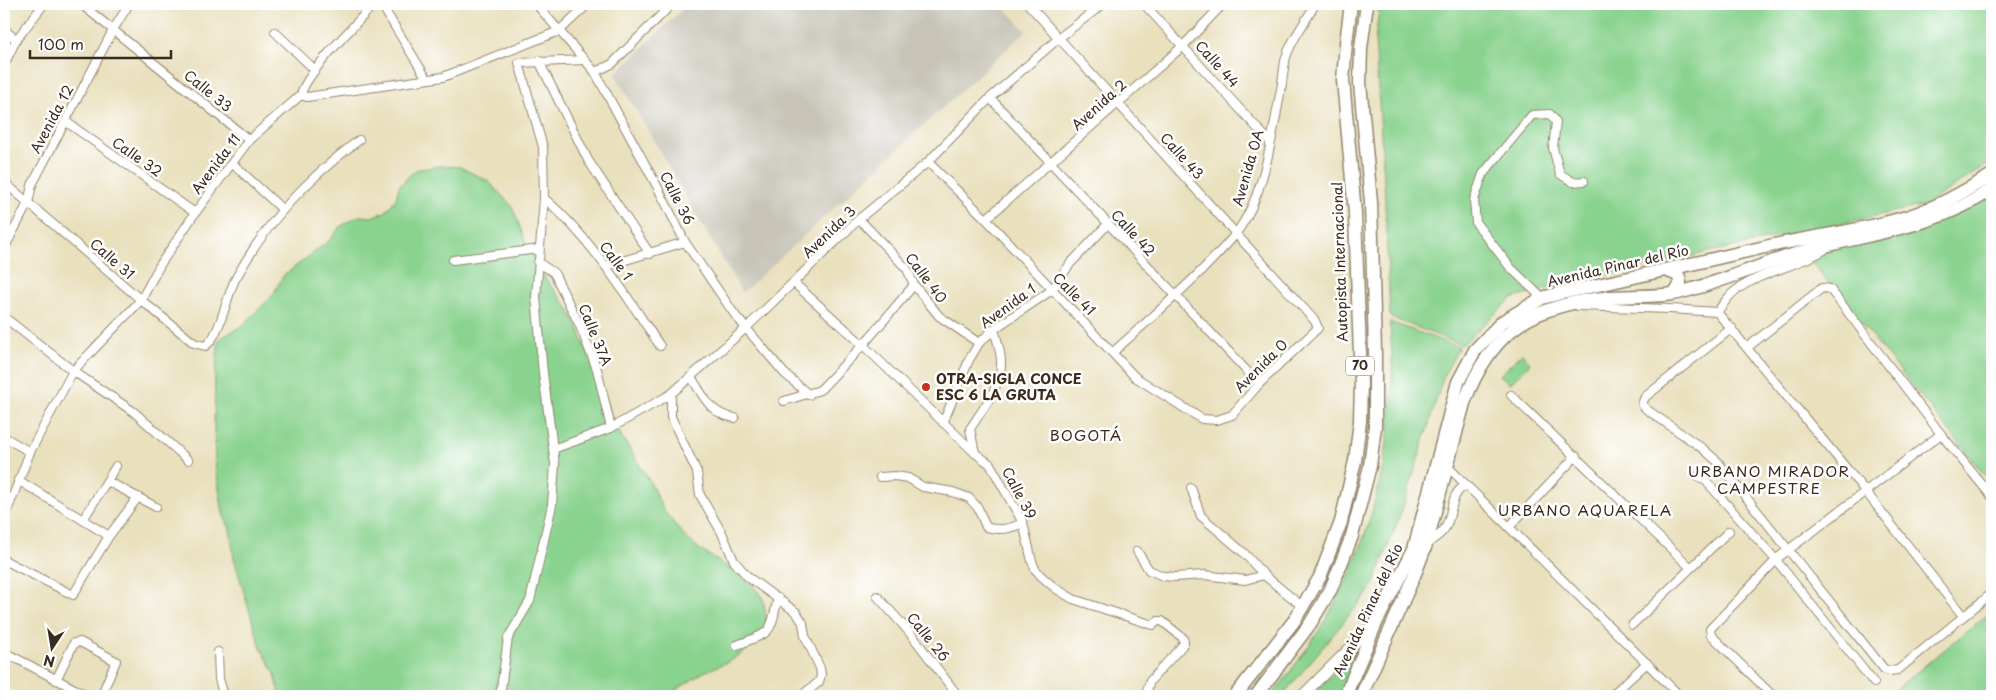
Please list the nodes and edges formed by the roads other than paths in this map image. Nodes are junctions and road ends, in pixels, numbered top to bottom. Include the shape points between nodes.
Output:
1 (44, 4) edge
2 (81, 4) edge
3 (129, 4) edge
4 (374, 4) edge
5 (381, 4) edge
6 (536, 4) edge
7 (588, 4) edge
8 (672, 4) edge
9 (1028, 4) edge
10 (1103, 4) edge
11 (1144, 4) edge
12 (1223, 4) edge
13 (1315, 4) edge
14 (1351, 4) edge
15 (1367, 4) edge
16 (4, 29) edge
17 (113, 30) junction
18 (559, 31) junction
19 (275, 32) dead end
20 (1059, 38) junction
21 (16, 40) junction
22 (1183, 46) junction
23 (513, 49) junction
24 (584, 60) junction
25 (539, 61) junction
26 (519, 63) junction
27 (4, 65) edge
28 (315, 70) junction
29 (595, 72) junction
30 (427, 80) junction
31 (301, 95) junction
32 (990, 98) junction
33 (1119, 104) junction
34 (65, 121) junction
35 (249, 140) junction
36 (359, 140) dead end
37 (1270, 142) junction
38 (928, 162) junction
39 (1051, 163) junction
40 (233, 164) junction
41 (1992, 175) edge
42 (1584, 181) dead end
43 (4, 182) edge
44 (1992, 189) edge
45 (544, 198) junction
46 (28, 203) junction
47 (282, 209) junction
48 (195, 213) junction
49 (859, 219) junction
50 (986, 219) junction
51 (1108, 224) junction
52 (1236, 234) junction
53 (685, 242) junction
54 (1833, 245) junction
55 (4, 248) edge
56 (539, 249) junction
57 (650, 254) junction
58 (453, 260) dead end
59 (1709, 261) junction
60 (538, 262) junction
61 (606, 266) junction
62 (1668, 271) junction
63 (794, 283) junction
64 (1714, 283) junction
65 (914, 285) junction
66 (1052, 290) junction
67 (1672, 294) junction
68 (1176, 297) junction
69 (141, 300) junction
70 (1546, 303) junction
71 (1717, 312) junction
72 (4, 317) edge
73 (1318, 325) joint
74 (746, 328) junction
75 (1732, 328) junction
76 (994, 329) junction
77 (980, 343) junction
78 (863, 345) junction
79 (660, 346) dead end
80 (1748, 347) junction
81 (1113, 352) junction
82 (73, 371) junction
83 (691, 377) junction
84 (1259, 384) junction
85 (671, 394) junction
86 (1511, 394) dead end
87 (809, 395) junction
88 (784, 401) dead end
89 (735, 418) dead end
90 (1216, 420) joint
91 (943, 423) junction
92 (611, 428) junction
93 (1941, 434) junction
94 (4, 437) edge
95 (553, 449) junction
96 (30, 452) junction
97 (975, 453) junction
98 (1576, 456) junction
99 (188, 460) dead end
100 (116, 466) dead end
101 (1447, 466) junction
102 (1698, 476) dead end
103 (880, 477) dead end
104 (18, 480) junction
105 (107, 481) junction
106 (1468, 485) junction
107 (1191, 488) dead end
108 (1866, 492) junction
109 (1992, 496) edge
110 (138, 497) junction
111 (156, 507) dead end
112 (4, 519) edge
113 (83, 520) junction
114 (1023, 523) junction
115 (1509, 527) junction
116 (1729, 530) dead end
117 (109, 536) junction
118 (1426, 545) junction
119 (1789, 550) junction
120 (1137, 551) dead end
121 (1777, 558) junction
122 (4, 560) edge
123 (1690, 568) junction
124 (1264, 575) junction
125 (1992, 593) edge
126 (877, 596) dead end
127 (778, 598) junction
128 (1303, 607) junction
129 (1963, 616) junction
130 (1377, 621) junction
131 (1632, 625) dead end
132 (737, 645) dead end
133 (4, 652) edge
134 (218, 652) dead end
135 (1647, 663) junction
136 (56, 680) junction
137 (1368, 680) junction
138 (1874, 683) dead end
139 (88, 696) edge
140 (101, 696) edge
141 (224, 696) edge
142 (500, 696) edge
143 (801, 696) edge
144 (958, 696) edge
145 (1149, 696) edge
146 (1235, 696) edge
147 (1256, 696) edge
148 (1302, 696) edge
149 (1345, 696) edge
150 (1361, 696) edge
151 (1370, 696) edge
152 (1611, 696) edge
153 (1680, 696) edge
154 (1773, 696) edge

1 - 21 street
2 - 17 street, Calle 33
3 - 17 street, Avenida 12
4 - 28 street
5 - 30 street
6 - 18 street, Calle 36
7 - 18 street
8 - 29 street via 612,64
9 - 20 street, Calle 43
10 - 20 street, Avenida 3
11 - 22 street, Calle 44
12 - 22 street, Avenida 2
13 - 37 street, Avenida 0A via 1292,41 1286,58
14 - 128 main road, Autopista Internacional / 70 via 1344,80 1355,213 1360,421 1341,522 1320,577
15 - 147 main road, 70 via 1360,83 1370,202 1375,352 1375,426 1370,466 1352,536 1331,589 1305,631
16 - 21 street
17 - 34 street, Avenida 12
17 - 35 street, Calle 33
18 - 23 street
18 - 24 street, Calle 36
19 - 28 street
20 - 32 street, Avenida 3
20 - 33 street, Calle 43
21 - 27 street
22 - 33 street, Avenida 2
22 - 37 street, Calle 44
23 - 26 street
23 - 30 street via 443,77
24 - 25 street
24 - 29 street, Calle 36
25 - 26 street
25 - 57 street via 588,160
26 - 45 street via 543,147
28 - 31 street
29 - 53 street, Calle 36
30 - 31 street via 307,97
31 - 35 street, Avenida 11
32 - 38 street, Avenida 3
32 - 39 street, Calle 42
33 - 39 street, Avenida 2
33 - 52 street, Calle 43
34 - 46 street, Avenida 12 via 32,185
34 - 48 street, Calle 32
35 - 40 street, Avenida 11
36 - 47 street via 326,165
37 - 52 street, Avenida 0A via 1256,196
38 - 49 street, Avenida 3
38 - 50 street, Calle 41
39 - 50 street, Avenida 2
39 - 51 street, Calle 42
40 - 47 street
40 - 48 street, Avenida 11
41 - 59 main road, Avenida Pinar del Río via 1960,195 1898,220
42 - 70 street via 1573,182 1560,174 1553,148 1556,122 1550,114 1532,115 1482,174 1474,200 1476,223 1510,267
43 - 46 street, Calle 31
44 - 54 main road, Avenida Pinar del Río via 1931,220
45 - 56 street
45 - 61 street, Calle 1
46 - 55 street, Avenida 12
46 - 69 street, Calle 31
47 - 69 street, Calle 31 via 254,246 234,282 209,344 201,346 194,342
48 - 69 street, Avenida 11
49 - 63 street, Avenida 3
49 - 65 street, Calle 40 via 908,269
50 - 66 street, Calle 41
51 - 66 street, Avenida 1 via 1070,264
51 - 68 street, Calle 42
52 - 68 street, Avenida 0A
52 - 73 street, Calle 43
53 - 57 street
53 - 74 street, Calle 36
54 - 64 main road, Avenida Pinar del Río via 1763,264
54 - 71 street via 1813,257 1756,278 1734,292
56 - 58 street
56 - 60 street
57 - 61 street
59 - 62 main road, Avenida Pinar del Río
59 - 64 main road via 1701,266 1699,275 1705,282
60 - 92 street, Calle 37A via 554,272 580,326 597,368
60 - 95 street via 536,297
61 - 79 street, Calle 1
62 - 67 main road via 1678,275 1681,282
62 - 70 main road, Avenida Pinar del Río
63 - 74 street, Avenida 3
63 - 78 street, Calle 39
64 - 67 main road, Avenida Pinar del Río
65 - 77 street, Calle 40 via 939,316
65 - 78 street
66 - 76 street, Avenida 1
66 - 81 street, Calle 41
67 - 70 main road, Avenida Pinar del Río
68 - 81 street, Avenida 0A
68 - 84 street, Calle 42
69 - 82 street, Avenida 11
70 - 71 street
70 - 101 main road, Avenida Pinar del Río via 1504,336 1481,366 1464,403
70 - 130 main road, Avenida Pinar del Río via 1502,322 1474,350 1458,382 1414,549
71 - 75 street
72 - 82 street
73 - 84 street, Avenida 0
74 - 83 street, Avenida 3
74 - 87 street, Calle 36 via 784,373
75 - 80 street
75 - 119 street via 1645,397 1642,404 1717,461
76 - 77 street, Avenida 1
76 - 97 street via 1001,362 989,399 970,429
77 - 91 street, Avenida 1 via 969,360
78 - 87 street via 820,390
78 - 91 street, Calle 39
80 - 93 street via 1822,288 1830,288
80 - 108 street
81 - 90 street, Calle 41 via 1135,377 1202,418
82 - 96 street, Avenida 11
82 - 99 street via 134,412
83 - 85 street, Avenida 3
83 - 89 street via 714,411
84 - 90 street, Avenida 0 via 1232,415
85 - 92 street, Avenida 3
85 - 127 street via 671,417 697,472 700,495 734,561 748,577
86 - 98 street
87 - 88 street
91 - 97 street, Calle 39
92 - 95 street, Avenida 3
93 - 108 street
93 - 109 street
94 - 96 street
95 - 142 street via 552,505 530,601 508,638
96 - 104 street, Avenida 11
97 - 114 street, Calle 39 via 990,464
98 - 115 street
98 - 123 street
100 - 105 street
101 - 106 street
101 - 118 main road, Avenida Pinar del Río
102 - 121 street via 1706,480
103 - 114 street via 908,478 923,486 970,498 986,527 1009,529
104 - 112 street, Avenida 11
104 - 113 street
105 - 110 street
105 - 113 street
106 - 115 street
106 - 118 street via 1456,493 1443,531
107 - 124 street via 1201,516
108 - 119 street
108 - 129 street
110 - 111 street
110 - 117 street
113 - 117 street
114 - 145 street, Calle 39 via 1035,569 1055,588 1072,599 1130,619 1153,624 1162,621 1183,638 1184,642 1150,681
115 - 135 street
116 - 123 street
117 - 122 street via 73,595
118 - 137 main road, Avenida Pinar del Río
119 - 121 street
119 - 129 street via 1889,671 1898,670
120 - 124 street via 1149,570 1163,576 1204,575 1245,580
121 - 138 street
121 - 154 street via 1709,631
123 - 131 street
124 - 128 street
125 - 129 street
126 - 144 street, Calle 26 via 911,634
127 - 132 street via 766,634
127 - 143 street via 796,612 803,623 805,636 820,668 819,682
128 - 146 main road, Autopista Internacional / 70
130 - 148 street
130 - 149 main road, Avenida Pinar del Río
133 - 136 street
134 - 141 street via 219,679
135 - 152 street
135 - 153 street
136 - 139 street
136 - 140 street via 76,641 80,642 116,661
137 - 150 main road, Avenida Pinar del Río
137 - 151 street

